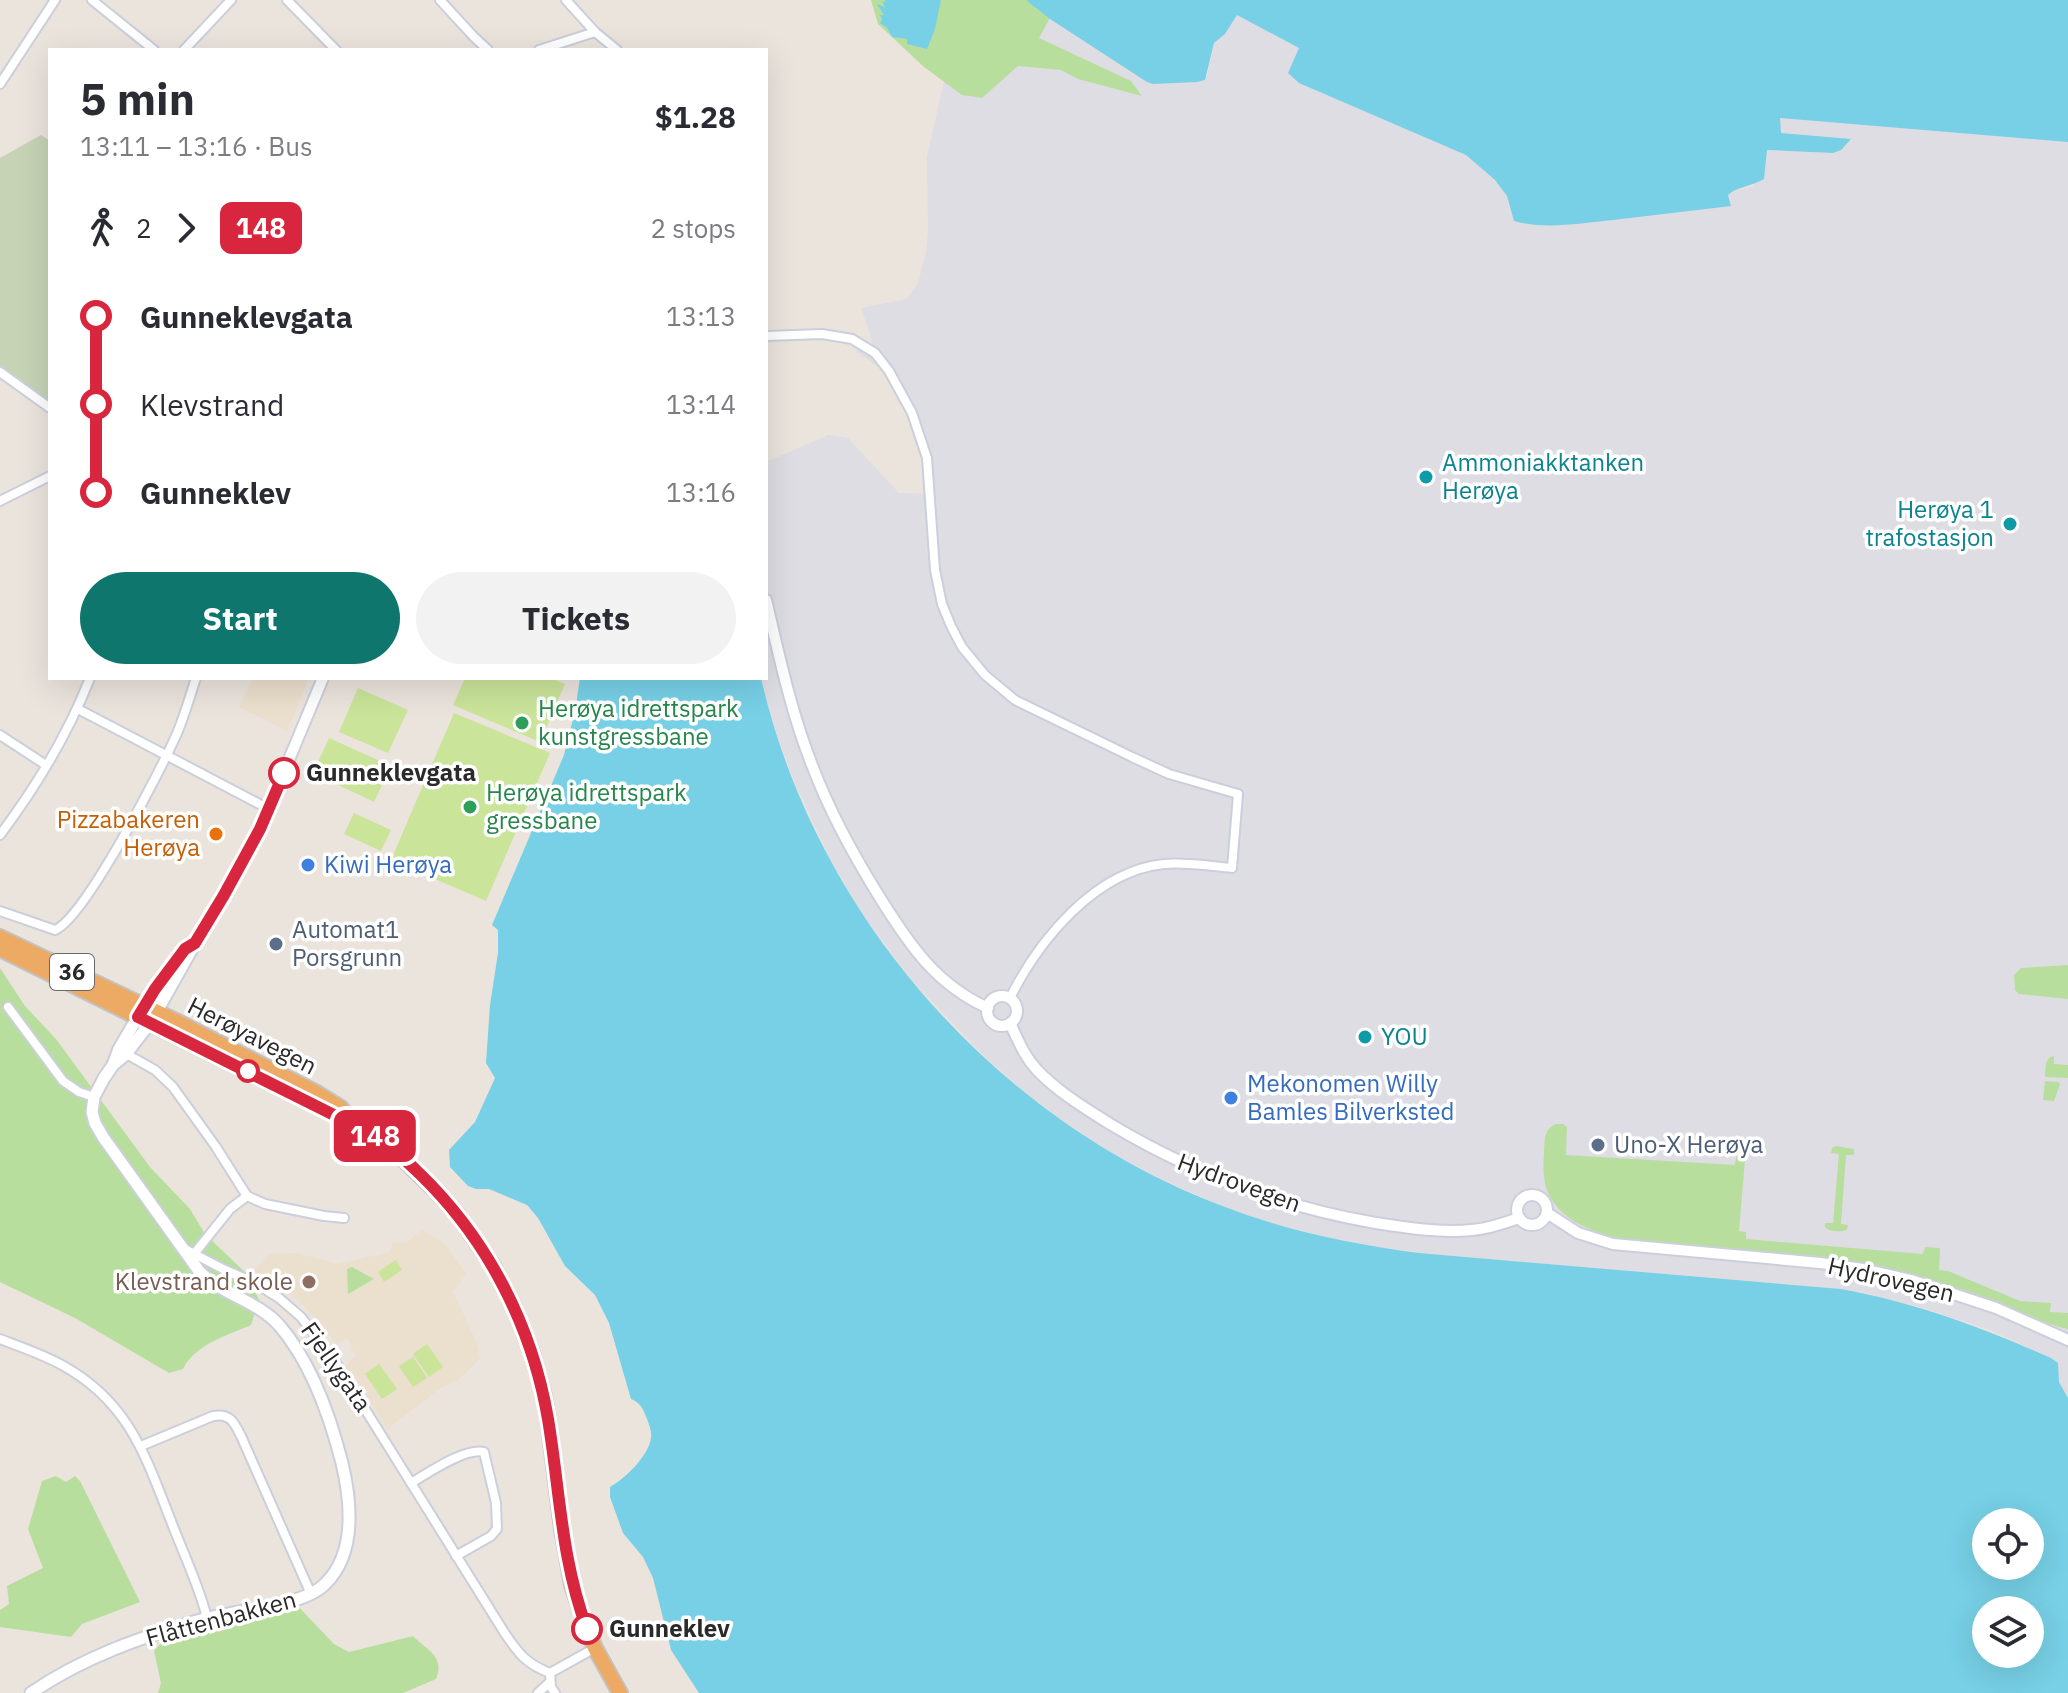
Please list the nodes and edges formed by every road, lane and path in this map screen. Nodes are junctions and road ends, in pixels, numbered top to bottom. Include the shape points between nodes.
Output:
1 (55, 0) edge
2 (92, 0) edge
3 (231, 0) edge
4 (287, 0) edge
5 (440, 0) edge
6 (566, 0) edge
7 (595, 32) junction
8 (152, 48) edge
9 (186, 48) edge
10 (334, 48) edge
11 (486, 48) edge
12 (545, 48) edge
13 (615, 48) edge
14 (0, 84) edge
15 (768, 336) edge
16 (0, 372) edge
17 (48, 407) edge
18 (48, 477) edge
19 (0, 501) edge
20 (768, 608) edge
21 (89, 680) edge
22 (195, 680) edge
23 (322, 680) edge
24 (78, 709) junction
25 (0, 735) edge
26 (166, 756) junction
27 (46, 765) junction
28 (269, 809) junction
29 (0, 835) edge
30 (0, 911) edge
31 (0, 937) edge
32 (0, 949) edge
33 (1010, 998) junction
34 (8, 1007) dead end
35 (988, 1008) junction
36 (148, 1015) junction
37 (1010, 1023) junction
38 (123, 1052) junction
39 (94, 1097) junction
40 (247, 1196) junction
41 (1547, 1213) junction
42 (344, 1218) dead end
43 (1519, 1218) junction
44 (181, 1247) junction
45 (194, 1254) junction
46 (2045, 1328) junction
47 (2068, 1333) edge
48 (0, 1339) edge
49 (2068, 1340) edge
50 (141, 1446) junction
51 (411, 1483) junction
52 (456, 1556) junction
53 (311, 1594) junction
54 (207, 1618) junction
55 (595, 1648) junction
56 (550, 1678) junction
57 (31, 1693) edge
58 (538, 1693) edge
59 (555, 1693) edge
60 (620, 1693) edge

1 - 14 street
2 - 8 street
3 - 9 street
4 - 10 street
5 - 11 street
6 - 7 street
7 - 12 street
7 - 13 street
15 - 33 street via 852,339 870,348 896,382 912,413 928,470 939,593 956,636 978,668 1029,707 1169,774 1238,794 1232,868 1152,866 1099,889 1058,927
16 - 17 street
18 - 19 street
20 - 35 street via 794,714 849,845 890,915 934,972
21 - 24 street
22 - 26 street
23 - 28 street
24 - 26 street
24 - 27 street
25 - 27 street
26 - 28 street
26 - 30 street via 94,885 61,928
27 - 29 street
28 - 36 street via 224,895 195,943 185,949
31 - 36 highway, Herøyavegen / 36
32 - 36 highway, Herøyavegen / 36
33 - 35 street via 999,996
33 - 37 street via 1017,1011
34 - 39 street via 63,1081
35 - 37 street via 992,1021
36 - 38 main road
36 - 55 highway, Herøyavegen / 36 via 341,1108 402,1158 483,1249 513,1305 543,1392 568,1568
37 - 43 street, Hydrovegen via 1037,1070 1072,1100 1162,1154 1261,1195 1331,1214 1430,1230 1474,1230
38 - 39 main road
38 - 40 street via 173,1087
39 - 44 main road, Flåttenbakken via 92,1112 99,1130
40 - 42 street
40 - 45 street
41 - 43 street via 1534,1225
41 - 43 street via 1541,1198 1527,1196 1517,1207
41 - 46 street, Hydrovegen via 1578,1233 1613,1244 1892,1275 1965,1296
44 - 45 street, Fjellygata
44 - 53 main road, Flåttenbakken via 206,1279 261,1309 281,1328 323,1406 343,1469 349,1528 340,1564
45 - 51 street, Fjellygata via 255,1283 301,1317 335,1361
46 - 47 street, Hydrovegen
46 - 49 street, Hydrovegen
48 - 50 street via 44,1356 86,1381 117,1410
50 - 53 street via 213,1416 230,1417
50 - 54 street
51 - 52 street, Fjellygata
51 - 52 street via 470,1452 484,1452 497,1529
52 - 56 street, Fjellygata via 519,1653
53 - 54 main road, Flåttenbakken
54 - 57 main road, Flåttenbakken via 104,1653
55 - 56 street
55 - 60 highway, Herøyavegen / 36
56 - 58 street
56 - 59 street

